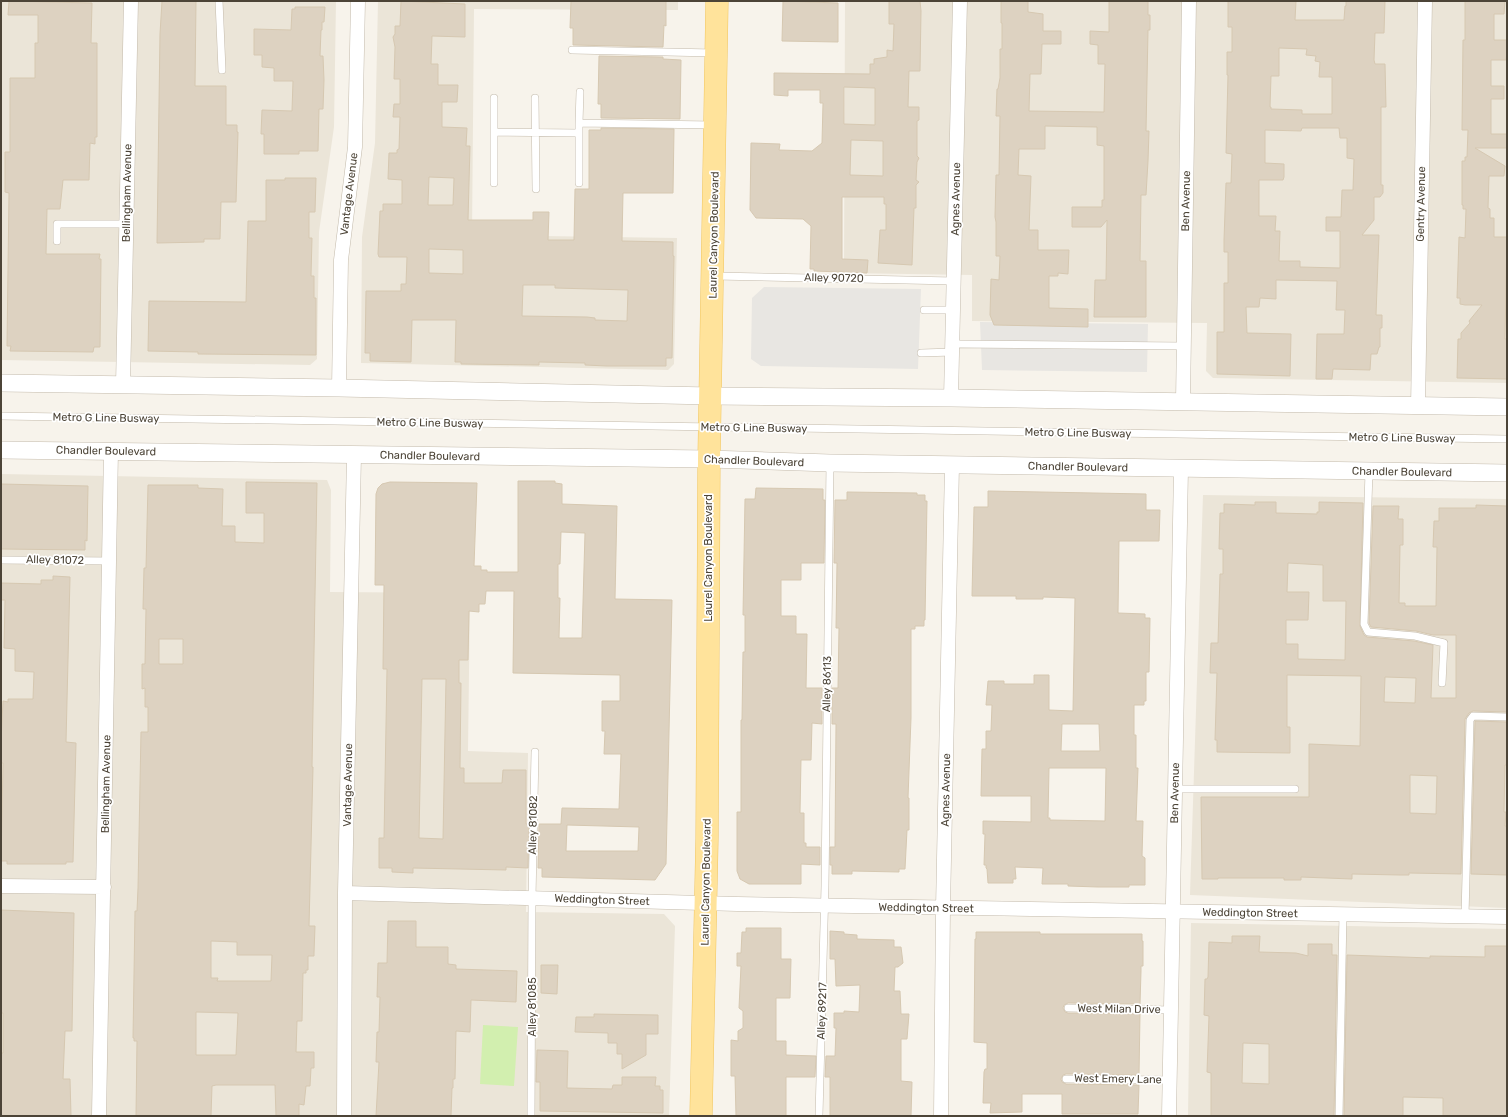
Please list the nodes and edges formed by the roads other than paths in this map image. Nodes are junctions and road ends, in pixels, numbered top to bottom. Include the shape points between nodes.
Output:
1 (131, 1) edge
2 (219, 1) edge
3 (358, 1) edge
4 (717, 1) edge
5 (960, 1) edge
6 (1189, 1) edge
7 (1425, 1) edge
8 (572, 50) dead end
9 (716, 54) junction
10 (222, 70) dead end
11 (580, 92) dead end
12 (494, 98) dead end
13 (535, 98) dead end
14 (579, 123) junction
15 (715, 125) junction
16 (494, 132) junction
17 (536, 132) junction
18 (579, 133) junction
19 (494, 183) dead end
20 (579, 183) dead end
21 (536, 189) dead end
22 (126, 224) junction
23 (57, 241) dead end
24 (713, 276) junction
25 (954, 281) junction
26 (924, 310) dead end
27 (954, 310) junction
28 (1184, 346) junction
29 (953, 348) junction
30 (922, 353) dead end
31 (1, 383) edge
32 (123, 385) junction
33 (339, 388) junction
34 (711, 396) junction
35 (951, 398) junction
36 (1182, 401) junction
37 (1418, 406) junction
38 (1507, 407) edge
39 (1, 416) edge
40 (710, 427) junction
41 (1507, 440) edge
42 (1, 450) edge
43 (111, 451) junction
44 (354, 455) junction
45 (709, 459) junction
46 (830, 463) junction
47 (952, 465) junction
48 (1181, 469) junction
49 (1369, 472) junction
50 (1507, 474) edge
51 (1, 560) edge
52 (110, 561) junction
53 (1442, 683) dead end
54 (1507, 717) edge
55 (535, 752) dead end
56 (1175, 789) junction
57 (1295, 789) dead end
58 (1, 886) edge
59 (104, 887) junction
60 (345, 893) junction
61 (532, 898) junction
62 (706, 903) junction
63 (824, 906) junction
64 (943, 908) junction
65 (1173, 912) junction
66 (1342, 914) junction
67 (1465, 916) junction
68 (1507, 917) edge
69 (1068, 1008) dead end
70 (1171, 1010) junction
71 (1066, 1079) dead end
72 (1170, 1080) junction
73 (99, 1116) edge
74 (344, 1116) edge
75 (531, 1116) edge
76 (701, 1116) edge
77 (819, 1116) edge
78 (941, 1116) edge
79 (1169, 1116) edge
80 (1339, 1116) edge

1 - 22 street, Bellingham Avenue
2 - 10 lane
3 - 33 street, Vantage Avenue via 355,147 341,260
4 - 9 main road, Laurel Canyon Boulevard
5 - 25 street, Agnes Avenue
6 - 28 street, Ben Avenue
7 - 37 street, Gentry Avenue
8 - 9 lane
9 - 15 main road, Laurel Canyon Boulevard
11 - 14 lane
12 - 16 lane
13 - 17 lane
14 - 15 lane
14 - 18 lane
15 - 24 main road, Laurel Canyon Boulevard
16 - 17 lane
16 - 19 lane
17 - 18 lane
17 - 21 lane
18 - 20 lane
22 - 23 lane via 57,224
22 - 32 street, Bellingham Avenue
24 - 25 lane, Alley 90720
24 - 34 main road, Laurel Canyon Boulevard
25 - 27 street, Agnes Avenue
26 - 27 lane
27 - 29 street, Agnes Avenue
28 - 29 lane
28 - 36 street, Ben Avenue
29 - 30 lane
29 - 35 street, Agnes Avenue
31 - 32 street
32 - 33 street
33 - 34 street
34 - 35 street
34 - 40 main road, Laurel Canyon Boulevard
35 - 36 street
36 - 37 street
37 - 38 street
39 - 40 lane, Metro G Line Busway
40 - 41 lane, Metro G Line Busway
40 - 45 main road, Laurel Canyon Boulevard
42 - 43 street, Chandler Boulevard
43 - 44 street, Chandler Boulevard
43 - 52 street, Bellingham Avenue
44 - 45 street, Chandler Boulevard
44 - 60 street, Vantage Avenue
45 - 46 street, Chandler Boulevard
45 - 62 main road, Laurel Canyon Boulevard
46 - 47 street, Chandler Boulevard
46 - 63 lane, Alley 86113
47 - 48 street, Chandler Boulevard
47 - 64 street, Agnes Avenue
48 - 49 street, Chandler Boulevard
48 - 56 street, Ben Avenue
49 - 50 street, Chandler Boulevard
49 - 53 lane via 1364,624 1368,632 1415,636 1444,643
51 - 52 lane, Alley 81072
52 - 59 street, Bellingham Avenue
54 - 67 lane via 1473,716 1470,720
55 - 61 lane, Alley 81082
56 - 57 lane
56 - 65 street, Ben Avenue
58 - 59 street
59 - 73 street, Bellingham Avenue
60 - 61 street, Weddington Street
60 - 74 street, Vantage Avenue
61 - 62 street, Weddington Street
61 - 75 lane, Alley 81085
62 - 63 street, Weddington Street
62 - 76 main road, Laurel Canyon Boulevard
63 - 64 street, Weddington Street
63 - 77 lane, Alley 89217
64 - 65 street, Weddington Street
64 - 78 street, Agnes Avenue
65 - 66 street, Weddington Street
65 - 70 street, Ben Avenue
66 - 67 street, Weddington Street
66 - 80 lane
67 - 68 street, Weddington Street
69 - 70 lane, West Milan Drive
70 - 72 street, Ben Avenue
71 - 72 lane, West Emery Lane
72 - 79 street, Ben Avenue

